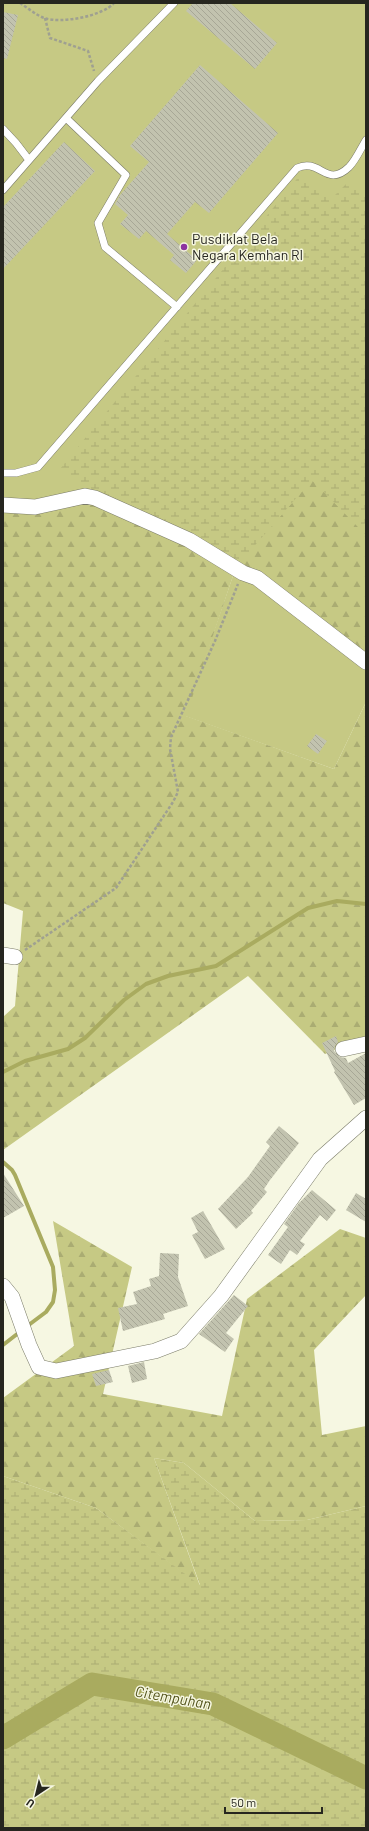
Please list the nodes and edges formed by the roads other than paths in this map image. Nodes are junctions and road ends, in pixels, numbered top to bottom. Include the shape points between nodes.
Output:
1 (174, 3) edge
2 (66, 118) junction
3 (3, 129) edge
4 (366, 140) edge
5 (29, 160) junction
6 (3, 190) edge
7 (177, 307) junction
8 (3, 472) edge
9 (3, 505) edge
10 (366, 662) edge
11 (366, 1044) edge
12 (343, 1049) dead end
13 (366, 1118) edge
14 (8, 1291) edge

1 - 2 lane via 98,81
2 - 5 lane
2 - 7 lane via 126,175 98,223 105,247
3 - 5 lane
4 - 7 lane via 349,167 336,176 327,175 311,164 297,168
5 - 6 lane
7 - 8 lane via 38,467 16,473
9 - 10 street via 34,507 85,496 95,498 189,540 243,573 257,578
11 - 12 street
13 - 14 street via 320,1159 221,1296 181,1341 155,1351 56,1371 39,1367

